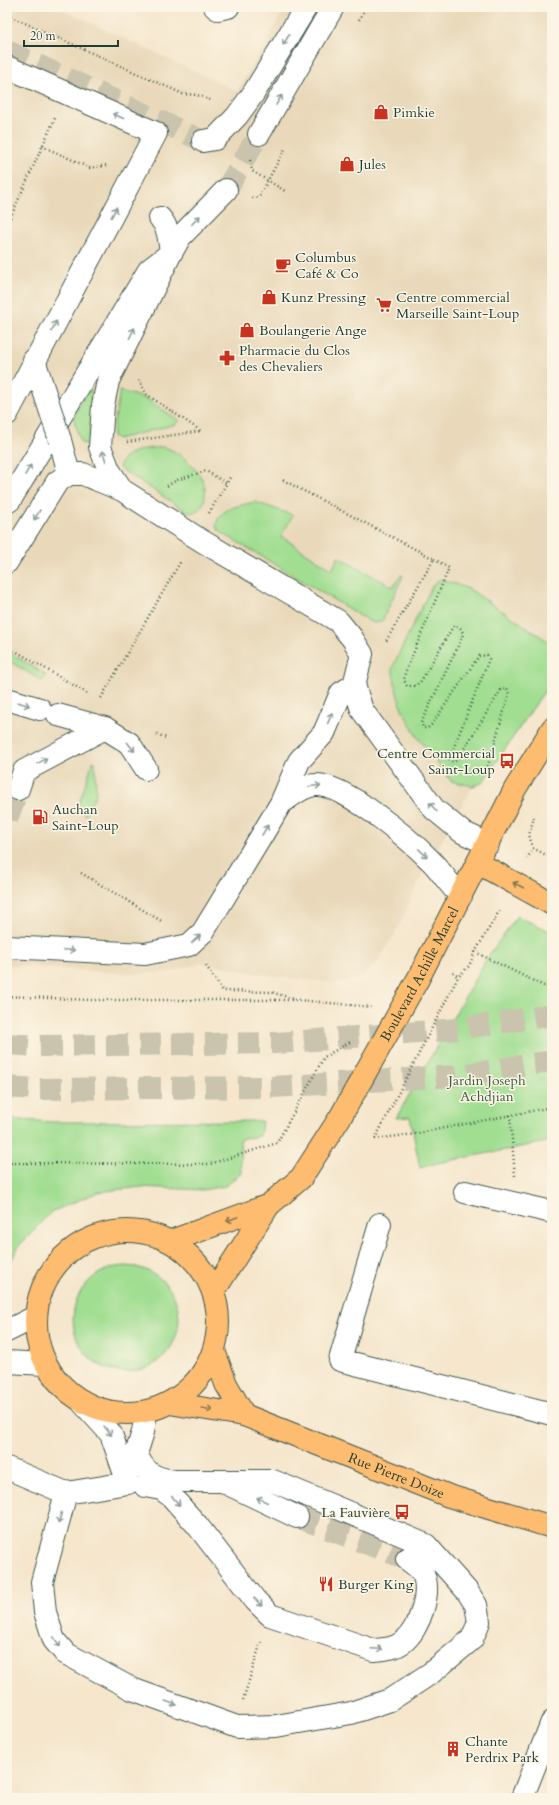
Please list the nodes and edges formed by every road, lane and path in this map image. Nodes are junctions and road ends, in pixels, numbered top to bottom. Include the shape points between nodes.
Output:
1 (215, 7) edge
2 (228, 7) edge
3 (306, 7) edge
4 (333, 7) edge
5 (7, 15) edge
6 (7, 67) edge
7 (66, 93) junction
8 (183, 94) dead end
9 (259, 134) tunnel mouth
10 (202, 141) dead end
11 (42, 146) junction
12 (143, 158) junction
13 (276, 165) dead end
14 (226, 190) tunnel mouth
15 (246, 199) dead end
16 (160, 218) dead end
17 (7, 225) edge
18 (171, 253) junction
19 (34, 360) junction
20 (136, 375) dead end
21 (95, 378) dead end
22 (103, 405) junction
23 (7, 414) edge
24 (201, 431) dead end
25 (69, 474) junction
26 (230, 476) dead end
27 (283, 480) dead end
28 (226, 483) junction
29 (122, 490) junction
30 (7, 502) edge
31 (143, 503) junction
32 (195, 537) junction
33 (434, 559) junction
34 (7, 562) edge
35 (362, 654) junction
36 (354, 685) junction
37 (7, 699) edge
38 (100, 700) dead end
39 (105, 728) junction
40 (552, 729) edge
41 (146, 769) dead end
42 (488, 784) dead end
43 (18, 789) tunnel mouth
44 (281, 803) junction
45 (488, 844) junction
46 (533, 848) dead end
47 (552, 858) edge
48 (478, 863) junction
49 (81, 873) dead end
50 (460, 896) junction
51 (552, 904) edge
52 (163, 922) dead end
53 (7, 947) edge
54 (475, 952) dead end
55 (205, 965) dead end
56 (458, 977) dead end
57 (552, 990) edge
58 (7, 996) edge
59 (299, 1000) junction
60 (370, 1014) dead end
61 (355, 1039) dead end
62 (552, 1107) edge
63 (510, 1115) junction
64 (7, 1163) edge
65 (465, 1192) dead end
66 (517, 1203) junction
67 (269, 1205) junction
68 (552, 1212) edge
69 (380, 1224) dead end
70 (171, 1241) junction
71 (214, 1290) junction
72 (35, 1317) junction
73 (7, 1331) edge
74 (214, 1351) junction
75 (7, 1362) edge
76 (45, 1364) junction
77 (82, 1402) junction
78 (169, 1403) junction
79 (146, 1412) junction
80 (552, 1414) edge
81 (244, 1415) junction
82 (7, 1468) edge
83 (223, 1481) junction
84 (128, 1482) junction
85 (66, 1493) junction
86 (297, 1516) tunnel mouth
87 (552, 1527) edge
88 (407, 1559) tunnel mouth
89 (270, 1615) junction
90 (552, 1722) edge
91 (237, 1727) junction
92 (522, 1798) edge

1 - 2 street
3 -> 10 street via 237,116 215,139
9 -> 4 street
5 - 8 path
6 - 7 street
7 - 11 path
12 -> 7 street via 156,133
11 - 12 path via 90,168
11 - 17 path
19 -> 12 street
13 - 15 path via 259,197
18 -> 14 street via 180,237
16 - 18 street via 169,234
22 -> 18 street via 108,381
30 -> 18 street via 149,270
19 - 23 street
19 - 25 street, bridge
20 - 24 path via 146,394
21 - 22 street
29 -> 22 street via 109,470 100,446
25 - 29 street via 83,474
25 -> 34 street via 58,482
26 - 28 path
27 - 33 path
28 - 31 path via 206,471 177,480 152,494
28 - 32 path
29 - 31 street
31 - 32 street
32 - 35 street via 338,621
32 - 38 path
33 - 35 path via 381,650
33 - 42 path via 449,568 404,680 407,686 415,686 421,681 451,630 454,626 460,627 462,638 421,723 423,728 428,728 479,656 487,655 488,662 449,759 454,762 457,760 501,690 507,688 509,694 486,772 492,777
35 - 36 street
44 -> 36 street via 299,761 324,733 341,693
45 -> 36 street via 462,832 434,810 362,710
37 -> 39 street
39 -> 41 street via 129,743
43 -> 39 street via 24,771
40 - 45 main road, Boulevard Achille Marcel via 514,791
44 -> 50 street via 304,788 316,784 327,786 354,800 402,833 431,860
53 -> 44 street via 145,954 189,945 203,932
45 - 48 main road, Boulevard Achille Marcel
46 - 47 path
48 - 50 main road, Boulevard Achille Marcel
51 -> 48 main road
49 - 52 path
50 - 67 main road, Boulevard Achille Marcel via 418,979 341,1116 301,1178
54 - 57 path
55 - 59 path via 223,991 271,992
56 - 63 path via 375,1138 414,1134
58 - 59 path via 90,1000
59 - 60 path via 374,1008
61 - 64 path via 324,1057 277,1143 210,1164
62 - 63 path
63 - 66 path
65 - 66 street
66 - 68 street
67 -> 70 main road, Boulevard Achille Marcel
67 - 71 main road, Boulevard Achille Marcel
69 - 80 street via 340,1360
70 - 71 main road via 196,1262
70 - 72 main road via 153,1234 126,1230 99,1234 74,1246 54,1265 40,1290
71 - 74 main road via 218,1328
72 - 73 street
72 - 76 main road via 37,1341
74 - 78 main road via 197,1381
74 - 81 main road via 226,1384
75 - 76 street
76 - 77 main road via 60,1385
77 - 79 main road via 116,1413
77 -> 84 street via 111,1434
78 - 79 main road
78 -> 81 main road, Rue Pierre Doize
79 - 83 street via 136,1454 143,1469 160,1479
81 - 87 main road, Rue Pierre Doize via 448,1496
82 - 85 street
86 -> 83 street
83 - 91 street via 273,1481 426,1545 467,1591 476,1605 479,1622 472,1638 431,1673 390,1700 351,1714 276,1726
84 - 85 street
84 -> 89 street via 161,1489 172,1496 197,1524 255,1600
85 -> 91 street via 42,1582 45,1612 54,1640 65,1653 132,1689
89 -> 88 street via 373,1650 389,1649 403,1642 414,1629 423,1607 426,1589 421,1571
89 - 91 path via 244,1691
90 - 92 street

